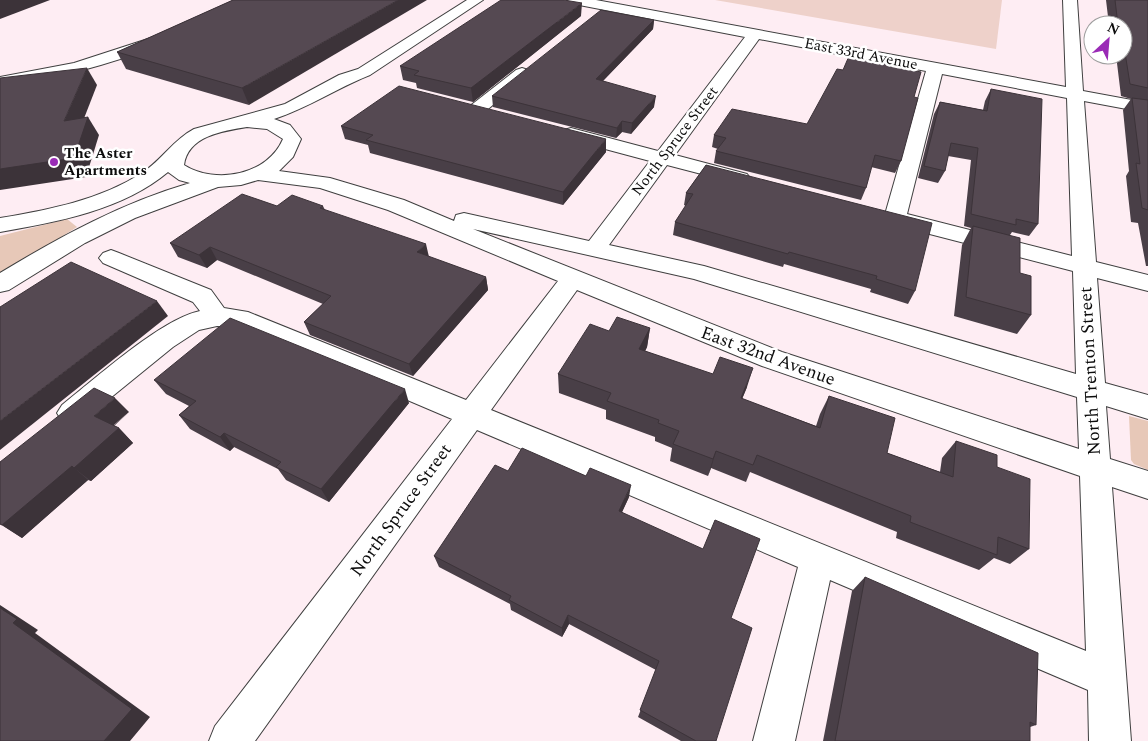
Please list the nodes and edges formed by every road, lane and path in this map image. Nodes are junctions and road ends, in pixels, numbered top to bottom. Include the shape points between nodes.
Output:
1 (476, 0) edge
2 (574, 0) edge
3 (1070, 0) edge
4 (605, 6) junction
5 (592, 17) edge
6 (171, 34) edge
7 (755, 34) junction
8 (534, 63) edge
9 (935, 68) junction
10 (364, 72) junction
11 (0, 82) edge
12 (1075, 95) junction
13 (1148, 108) edge
14 (504, 117) edge
15 (247, 122) junction
16 (550, 129) edge
17 (297, 134) junction
18 (174, 157) junction
19 (662, 158) junction
20 (255, 174) junction
21 (215, 182) junction
22 (323, 182) junction
23 (755, 182) edge
24 (396, 205) junction
25 (0, 225) edge
26 (595, 248) junction
27 (111, 258) dead end
28 (1084, 267) junction
29 (573, 278) junction
30 (1148, 283) edge
31 (0, 284) edge
32 (217, 316) junction
33 (1091, 390) junction
34 (1148, 407) edge
35 (471, 415) junction
36 (47, 433) edge
37 (1095, 467) junction
38 (1148, 485) edge
39 (818, 559) junction
40 (1107, 679) junction
41 (230, 741) edge
42 (774, 741) edge
43 (1110, 741) edge

1 - 10 street
2 - 4 street, East 33rd Avenue
3 - 12 street, North Trenton Street
4 - 5 street
4 - 7 street, East 33rd Avenue
6 - 11 street via 111,58
7 - 9 street, East 33rd Avenue
7 - 19 street, North Spruce Street
8 - 14 street via 467,108
9 - 12 street, East 33rd Avenue
9 - 28 street via 886,215
10 - 15 street via 291,108
10 - 17 street via 356,83
12 - 13 street, East 33rd Avenue
12 - 28 street, North Trenton Street
15 - 17 street, East 32nd Avenue via 277,125
15 - 18 street via 228,124 192,137
16 - 19 street
17 - 20 street via 272,167
17 - 22 street, East 32nd Avenue
18 - 21 street via 174,167 182,175
18 - 25 street via 147,178 116,194 40,219
19 - 23 street
19 - 26 street, North Spruce Street
20 - 21 street
20 - 22 street, East 32nd Avenue
21 - 31 street via 150,202 82,233
22 - 24 street, East 32nd Avenue
24 - 26 street, East 32nd Avenue
24 - 29 street, East 32nd Avenue
26 - 33 street, East 32nd Avenue via 774,294
27 - 32 street via 202,296
28 - 30 street
28 - 33 street, North Trenton Street
29 - 35 street, North Spruce Street
29 - 37 street, East 32nd Avenue via 772,359
32 - 35 street via 239,318
32 - 36 street via 192,322 164,340
33 - 34 street, East 32nd Avenue
33 - 37 street, North Trenton Street
35 - 39 street
35 - 41 street, North Spruce Street
37 - 38 street, East 32nd Avenue
37 - 40 street, North Trenton Street
39 - 40 street
39 - 42 street
40 - 43 street, North Trenton Street

